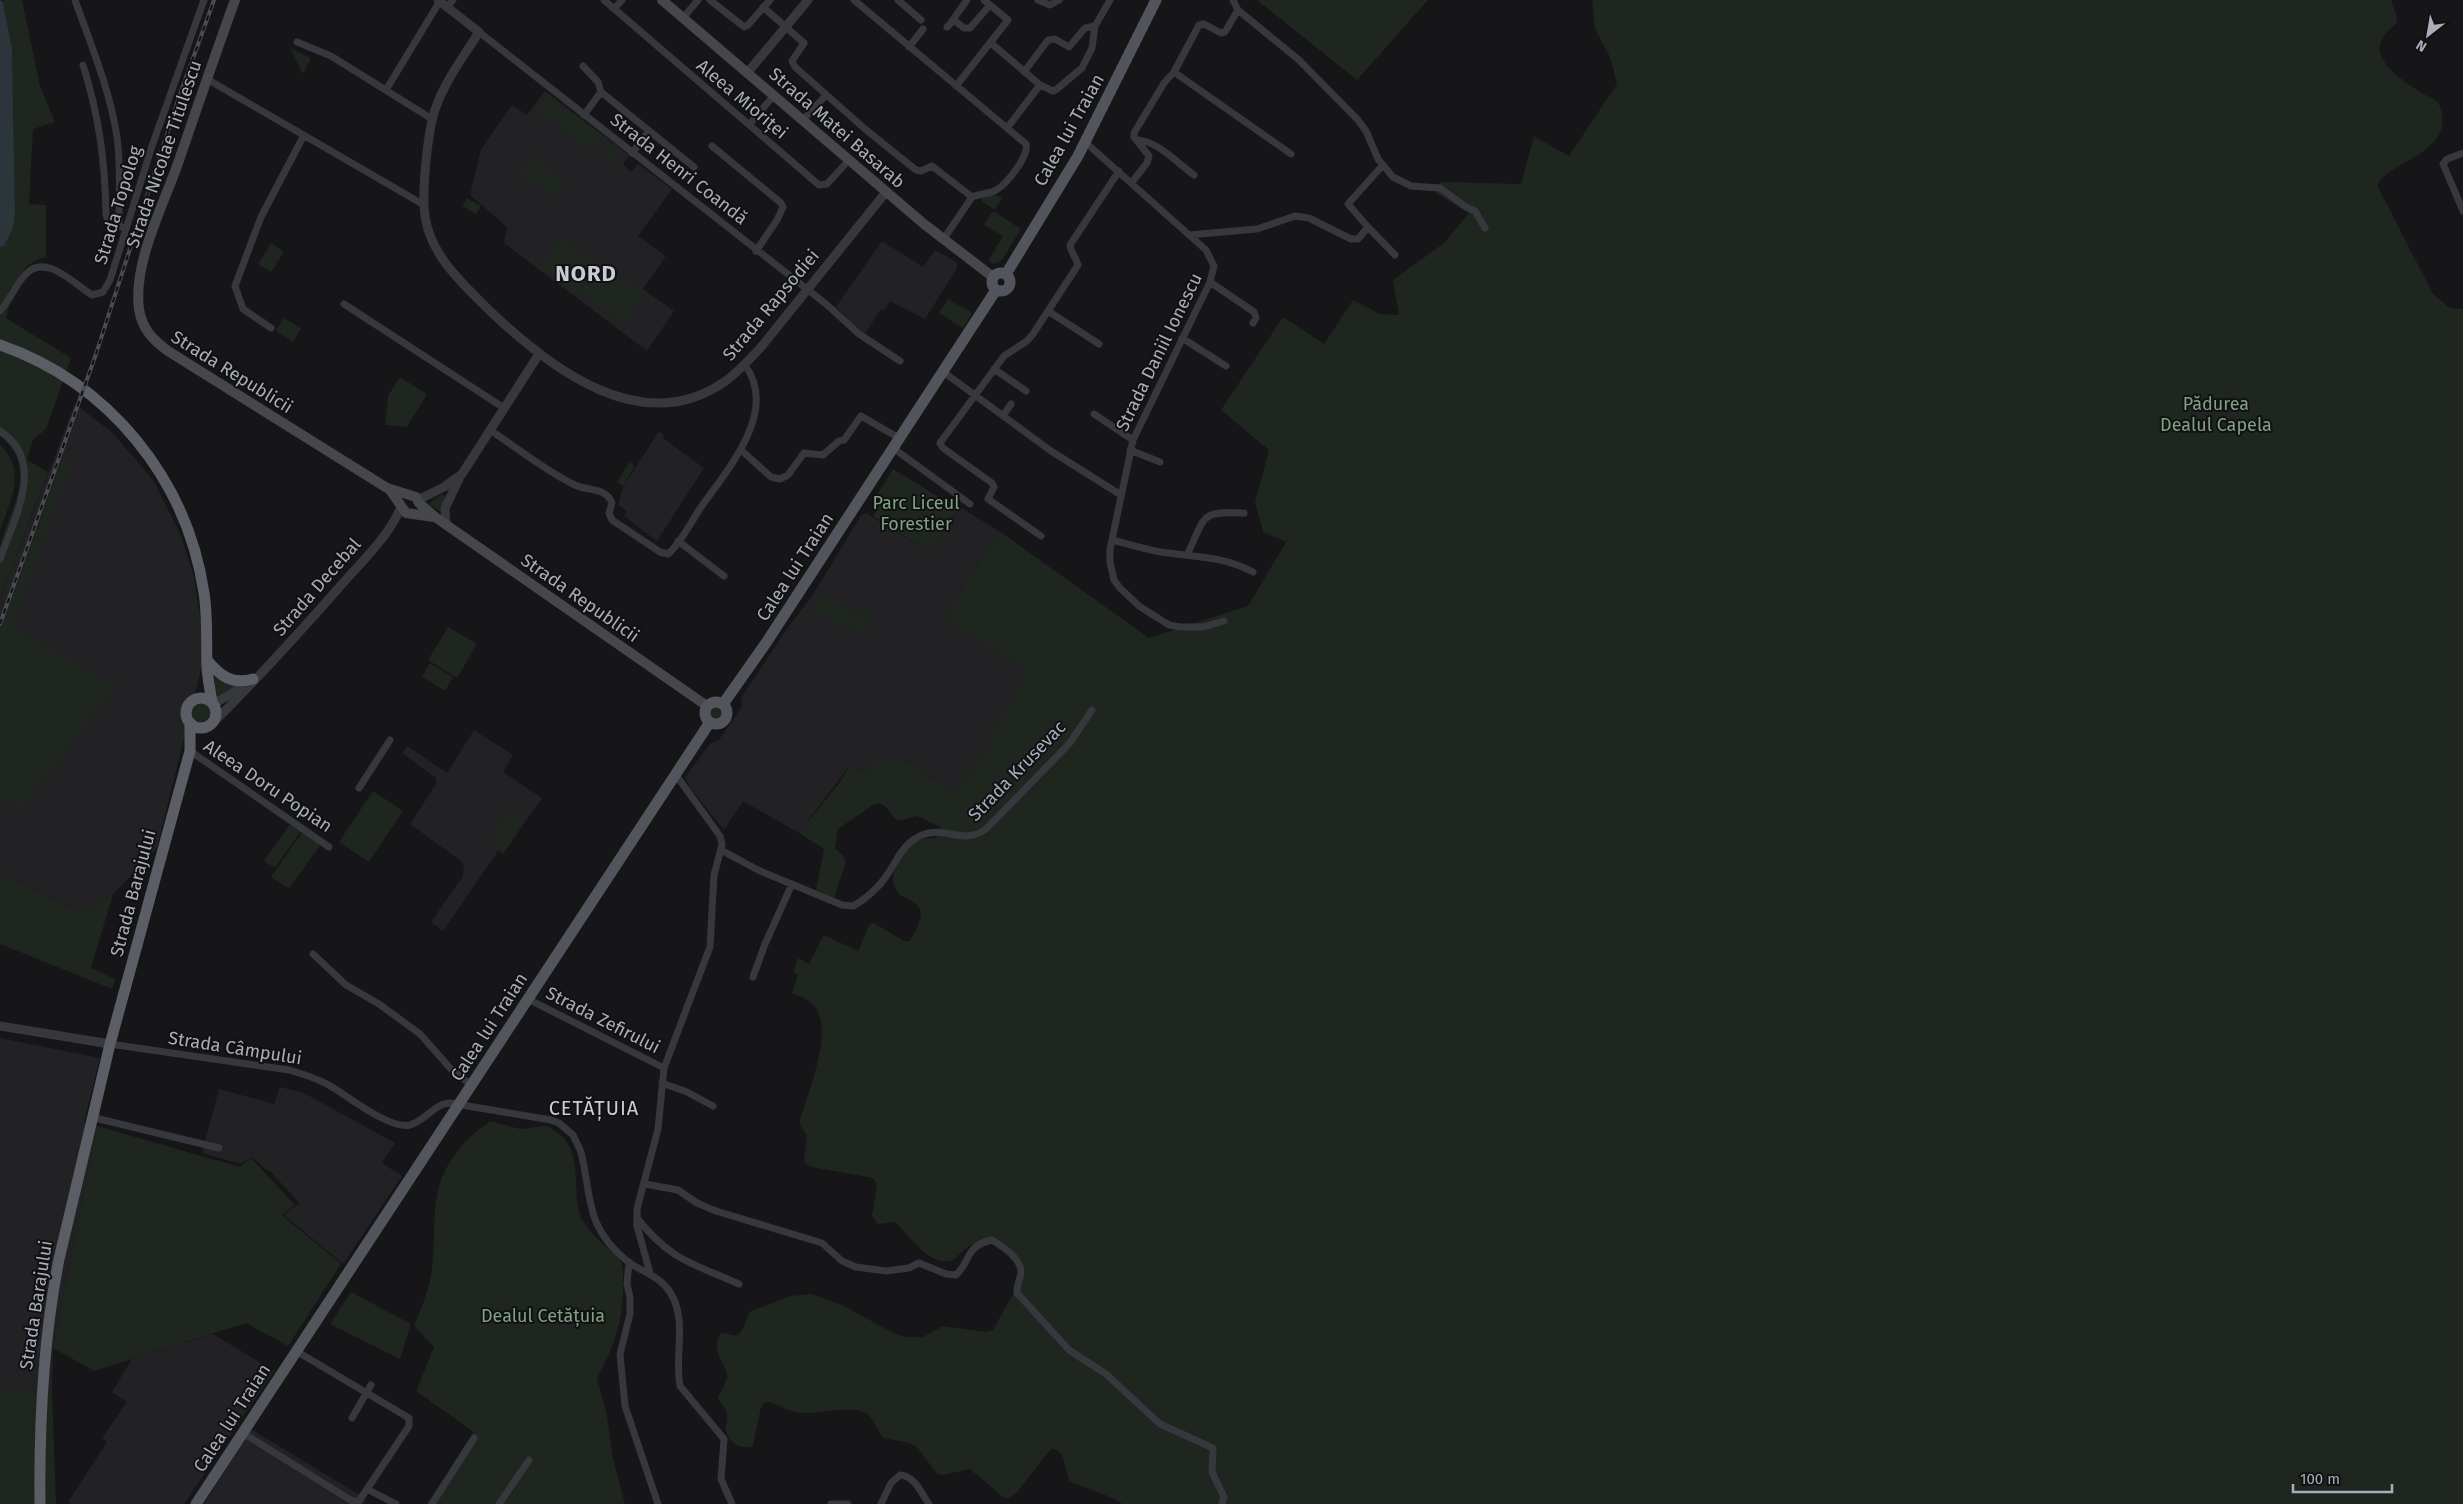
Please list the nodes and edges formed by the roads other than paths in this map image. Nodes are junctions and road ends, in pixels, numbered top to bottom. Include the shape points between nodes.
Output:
1 (75, 0) edge
2 (204, 0) edge
3 (235, 0) edge
4 (604, 0) edge
5 (622, 0) edge
6 (662, 0) edge
7 (698, 0) edge
8 (710, 0) edge
9 (770, 0) edge
10 (808, 0) edge
11 (854, 0) edge
12 (898, 0) edge
13 (966, 0) edge
14 (1038, 0) edge
15 (1059, 0) edge
16 (1110, 0) edge
17 (1156, 0) edge
18 (1233, 0) edge
19 (444, 2) edge
20 (987, 2) edge
21 (763, 7) junction
22 (614, 9) junction
23 (1238, 10) junction
24 (683, 18) junction
25 (921, 20) dead end
26 (786, 26) junction
27 (1095, 26) junction
28 (923, 29) dead end
29 (479, 32) junction
30 (297, 42) dead end
31 (991, 43) junction
32 (909, 47) junction
33 (83, 65) dead end
34 (584, 66) dead end
35 (748, 72) junction
36 (1024, 72) junction
37 (1174, 72) junction
38 (207, 79) junction
39 (1040, 84) junction
40 (956, 86) junction
41 (386, 90) junction
42 (601, 92) junction
43 (826, 94) junction
44 (774, 95) junction
45 (584, 114) junction
46 (432, 120) junction
47 (803, 120) junction
48 (750, 124) junction
49 (1007, 128) junction
50 (649, 131) junction
51 (304, 135) junction
52 (1137, 140) junction
53 (1085, 142) junction
54 (712, 146) dead end
55 (632, 153) junction
56 (2463, 153) edge
57 (1291, 154) dead end
58 (849, 160) junction
59 (1382, 166) junction
60 (694, 167) dead end
61 (1119, 171) junction
62 (1194, 175) dead end
63 (1132, 182) junction
64 (886, 192) junction
65 (972, 197) junction
66 (424, 205) junction
67 (2463, 212) edge
68 (118, 226) junction
69 (1368, 227) junction
70 (127, 228) junction
71 (1485, 228) dead end
72 (1189, 235) junction
73 (943, 240) junction
74 (756, 251) junction
75 (1395, 255) dead end
76 (1006, 274) junction
77 (993, 277) junction
78 (1210, 282) junction
79 (806, 290) junction
80 (996, 290) junction
81 (344, 304) dead end
82 (0, 311) edge
83 (1048, 311) junction
84 (142, 321) joint
85 (1253, 323) dead end
86 (271, 328) dead end
87 (1182, 338) junction
88 (1099, 344) dead end
89 (0, 345) edge
90 (539, 354) junction
91 (900, 361) dead end
92 (745, 365) junction
93 (1226, 366) dead end
94 (994, 369) junction
95 (942, 371) junction
96 (1026, 391) dead end
97 (976, 396) junction
98 (1011, 404) dead end
99 (504, 408) junction
100 (1094, 414) dead end
101 (1003, 416) junction
102 (490, 430) junction
103 (0, 431) edge
104 (1133, 440) junction
105 (896, 443) junction
106 (741, 450) junction
107 (1130, 450) junction
108 (1160, 462) dead end
109 (462, 474) junction
110 (390, 490) junction
111 (408, 495) junction
112 (1121, 495) junction
113 (419, 502) junction
114 (970, 504) dead end
115 (406, 510) junction
116 (1244, 513) dead end
117 (435, 517) junction
118 (446, 525) junction
119 (1041, 536) dead end
120 (1112, 540) junction
121 (678, 541) junction
122 (1188, 553) junction
123 (0, 558) edge
124 (1253, 572) dead end
125 (724, 576) dead end
126 (1224, 621) dead end
127 (207, 665) junction
128 (263, 672) junction
129 (253, 680) junction
130 (192, 701) junction
131 (213, 703) junction
132 (723, 704) junction
133 (707, 706) junction
134 (1092, 710) dead end
135 (710, 722) junction
136 (190, 723) junction
137 (210, 725) junction
138 (390, 740) dead end
139 (190, 751) junction
140 (676, 775) junction
141 (359, 788) dead end
142 (329, 846) dead end
143 (721, 850) junction
144 (792, 884) junction
145 (313, 954) dead end
146 (753, 977) dead end
147 (528, 999) junction
148 (0, 1026) edge
149 (110, 1044) junction
150 (664, 1068) junction
151 (662, 1084) junction
152 (471, 1085) junction
153 (458, 1105) junction
154 (713, 1106) dead end
155 (91, 1117) junction
156 (219, 1148) dead end
157 (645, 1184) junction
158 (637, 1218) junction
159 (629, 1262) junction
160 (650, 1273) junction
161 (739, 1284) dead end
162 (296, 1351) junction
163 (371, 1385) dead end
164 (366, 1393) junction
165 (352, 1418) dead end
166 (243, 1433) junction
167 (474, 1438) dead end
168 (529, 1460) dead end
169 (367, 1488) junction
170 (40, 1502) edge
171 (196, 1504) edge
172 (396, 1504) edge
173 (432, 1504) edge
174 (499, 1504) edge
175 (658, 1504) edge
176 (732, 1504) edge
177 (831, 1504) edge
178 (848, 1504) edge
179 (881, 1504) edge
180 (929, 1504) edge
181 (1222, 1504) edge

1 - 68 street via 104,82 113,119 119,169
2 - 70 street, Strada Topolog via 152,146
3 - 38 main road, Strada Nicolae Titulescu
4 - 22 street, Aleea Mioriței
5 - 22 street
6 - 24 main road, Strada Matei Basarab
7 - 24 street
8 - 21 street via 744,27
9 - 21 street
10 - 26 street
11 - 32 street
12 - 25 street
13 - 20 street via 949,24 954,20 964,28 970,28
14 - 15 street via 1050,5
16 - 27 street
17 - 53 main road, Calea lui Traian
18 - 23 street
19 - 29 street, Strada Henri Coandă
19 - 41 street, Strada Henri Coandă
20 - 31 street via 1008,20
21 - 26 street
22 - 48 street, Aleea Mioriței
23 - 37 street via 1226,32 1199,25
23 - 59 street via 1300,60 1358,120
24 - 35 main road, Strada Matei Basarab
26 - 35 street
26 - 43 street, Strada Matei Basarab via 804,43 792,65
27 - 36 street via 1085,28 1069,47 1055,39 1046,42
27 - 39 street via 1092,48 1078,73 1053,91
28 - 32 street
29 - 45 street, Strada Henri Coandă
29 - 46 street, Strada Rapsodiei via 441,95
30 - 41 street via 331,56
31 - 36 street
31 - 40 street
32 - 40 street
33 - 68 street via 100,131 106,214 108,221
34 - 42 street via 598,82
35 - 44 main road, Strada Matei Basarab
36 - 39 street
37 - 52 street via 1164,82 1134,133
37 - 57 street
38 - 51 street
38 - 84 main road, Strada Nicolae Titulescu via 144,258 139,295
39 - 49 street
40 - 49 street
41 - 46 street
42 - 45 street
42 - 50 street
43 - 47 street
43 - 65 street, Strada Matei Basarab via 916,170 932,166
44 - 47 main road, Strada Matei Basarab
44 - 48 street
45 - 55 street, Strada Henri Coandă
46 - 66 street, Strada Rapsodiei
47 - 58 main road, Strada Matei Basarab
48 - 58 street, Aleea Mioriței via 819,185 827,184
49 - 65 street via 1026,144 1026,152 1006,184 993,192
50 - 55 street
50 - 60 street
51 - 66 street
51 - 86 street via 261,217 235,286 244,309
52 - 62 street via 1146,140
52 - 63 street via 1149,156
53 - 61 street, Strada Daniil Ionescu
53 - 76 main road, Calea lui Traian
54 - 74 street via 783,207
55 - 74 street, Strada Henri Coandă
56 - 67 street via 2443,164
58 - 64 main road, Strada Matei Basarab
59 - 69 street via 1348,204
59 - 71 street via 1405,184 1440,188 1475,211
61 - 63 street, Strada Daniil Ionescu
61 - 83 street via 1070,245 1078,265
63 - 72 street, Strada Daniil Ionescu
64 - 73 main road, Strada Matei Basarab
64 - 79 street, Strada Rapsodiei
65 - 73 street
66 - 90 street, Strada Rapsodiei via 431,236 448,268
68 - 70 street
69 - 72 street via 1362,236 1355,239 1309,218 1295,216 1251,230
69 - 75 street
70 - 82 street, Strada Topolog via 103,292 92,295 52,268 39,267 25,275
72 - 78 street, Strada Daniil Ionescu via 1212,260 1214,273
73 - 77 main road, Strada Matei Basarab
74 - 79 street, Strada Henri Coandă
76 - 77 main road via 997,273
76 - 80 main road, Calea lui Traian via 1010,278 1009,287
77 - 80 main road via 992,286
78 - 85 street via 1254,312 1256,318
78 - 87 street, Strada Daniil Ionescu
79 - 91 street, Strada Henri Coandă via 860,334
79 - 92 street, Strada Rapsodiei
80 - 95 main road, Calea lui Traian
81 - 99 street
83 - 88 street
83 - 94 street via 1027,341 1004,356
84 - 110 main road, Strada Republicii via 151,337 168,351
87 - 93 street
87 - 104 street, Strada Daniil Ionescu
89 - 127 highway via 31,357 95,397 119,418 146,451 179,508 194,548 207,618
90 - 92 street, Strada Rapsodiei via 595,388 643,402 665,402 703,393
90 - 99 street
92 - 106 street via 755,385 756,401
94 - 96 street
94 - 97 street
95 - 97 street
95 - 105 main road, Calea lui Traian
97 - 101 street
97 - 119 street via 940,446 992,483 994,488 988,497 991,502
98 - 101 street
99 - 102 street
100 - 104 street
101 - 112 street
102 - 109 street
102 - 121 street via 573,485 598,490 608,496 612,503 610,517 664,554 671,552
103 - 123 street via 16,445 26,470 23,493
104 - 107 street, Strada Daniil Ionescu
105 - 106 street via 861,416 844,440 823,455 804,452 788,475 780,479 771,477
105 - 114 street
105 - 132 main road, Calea lui Traian via 766,644
106 - 121 street
107 - 108 street
107 - 112 street, Strada Daniil Ionescu
109 - 113 street
109 - 118 street via 447,501
110 - 111 main road, Strada Republicii
110 - 115 main road, Strada Republicii
111 - 113 main road, Strada Republicii
111 - 115 main road via 403,499
112 - 120 street, Strada Daniil Ionescu
113 - 115 main road via 418,509
113 - 117 main road, Strada Republicii
115 - 117 main road, Strada Republicii
115 - 128 street, Strada Decebal
116 - 122 street via 1218,512 1208,516
117 - 118 main road, Strada Republicii
118 - 133 main road, Strada Republicii
120 - 122 street via 1163,552
120 - 126 street, Strada Daniil Ionescu via 1110,562 1114,580 1139,606 1170,625 1180,627 1203,627
121 - 125 street
122 - 124 street via 1232,562
127 - 129 highway via 228,680
127 - 130 highway
127 - 131 highway
128 - 129 street, Strada Decebal
128 - 137 street, Strada Decebal
129 - 131 street, Strada Decebal
130 - 131 highway via 200,698
130 - 136 highway via 186,711
131 - 137 highway via 217,714
132 - 133 main road via 716,701
132 - 135 main road, Calea lui Traian via 728,714 724,721
133 - 135 main road via 705,714
134 - 144 street, Strada Krusevac via 1069,744 979,834 964,838 941,833 922,835 904,848 884,880 853,906 842,905
135 - 140 main road, Calea lui Traian
136 - 137 highway via 198,728
136 - 139 highway, Strada Barajului
137 - 139 highway, Strada Barajului
138 - 141 street
139 - 142 street, Aleea Doru Popian
139 - 149 highway, Strada Barajului
140 - 143 street via 720,836
140 - 147 main road, Calea lui Traian
143 - 144 street
143 - 150 street via 714,875 707,959
144 - 146 street
145 - 152 street via 346,985 415,1029 451,1069
147 - 150 street, Strada Zefirului
147 - 152 main road, Calea lui Traian
148 - 149 street
149 - 153 street, Strada Câmpului via 298,1073 328,1084 384,1119 410,1125 443,1104
149 - 155 highway, Strada Barajului
150 - 151 street
151 - 154 street via 687,1092
151 - 157 street via 658,1129
152 - 153 main road, Calea lui Traian
153 - 159 street, Strada Câmpului via 551,1120 566,1128 581,1152 593,1219
153 - 162 main road, Calea lui Traian
155 - 156 street
155 - 170 highway, Strada Barajului via 52,1293 41,1388
157 - 158 street
157 - 181 street via 678,1190 716,1211 822,1243 842,1261 856,1267 886,1272 919,1263 956,1275 968,1254 978,1245 992,1240 1016,1259 1021,1272 1017,1293 1069,1350 1106,1374 1160,1424 1213,1448 1212,1472 1224,1496
158 - 160 street
158 - 161 street via 662,1246 686,1263
159 - 160 street, Strada Câmpului
159 - 175 street via 630,1314 620,1354 622,1389
160 - 176 street, Strada Câmpului via 670,1292 678,1316 680,1386 724,1439 721,1479
162 - 164 street
162 - 166 main road, Calea lui Traian
163 - 164 street
164 - 165 street
164 - 169 street via 406,1416 410,1422
166 - 169 street via 352,1501 359,1501
166 - 171 main road, Calea lui Traian
167 - 173 street
168 - 174 street
169 - 172 street
177 - 178 street
179 - 180 street via 900,1475 912,1480

